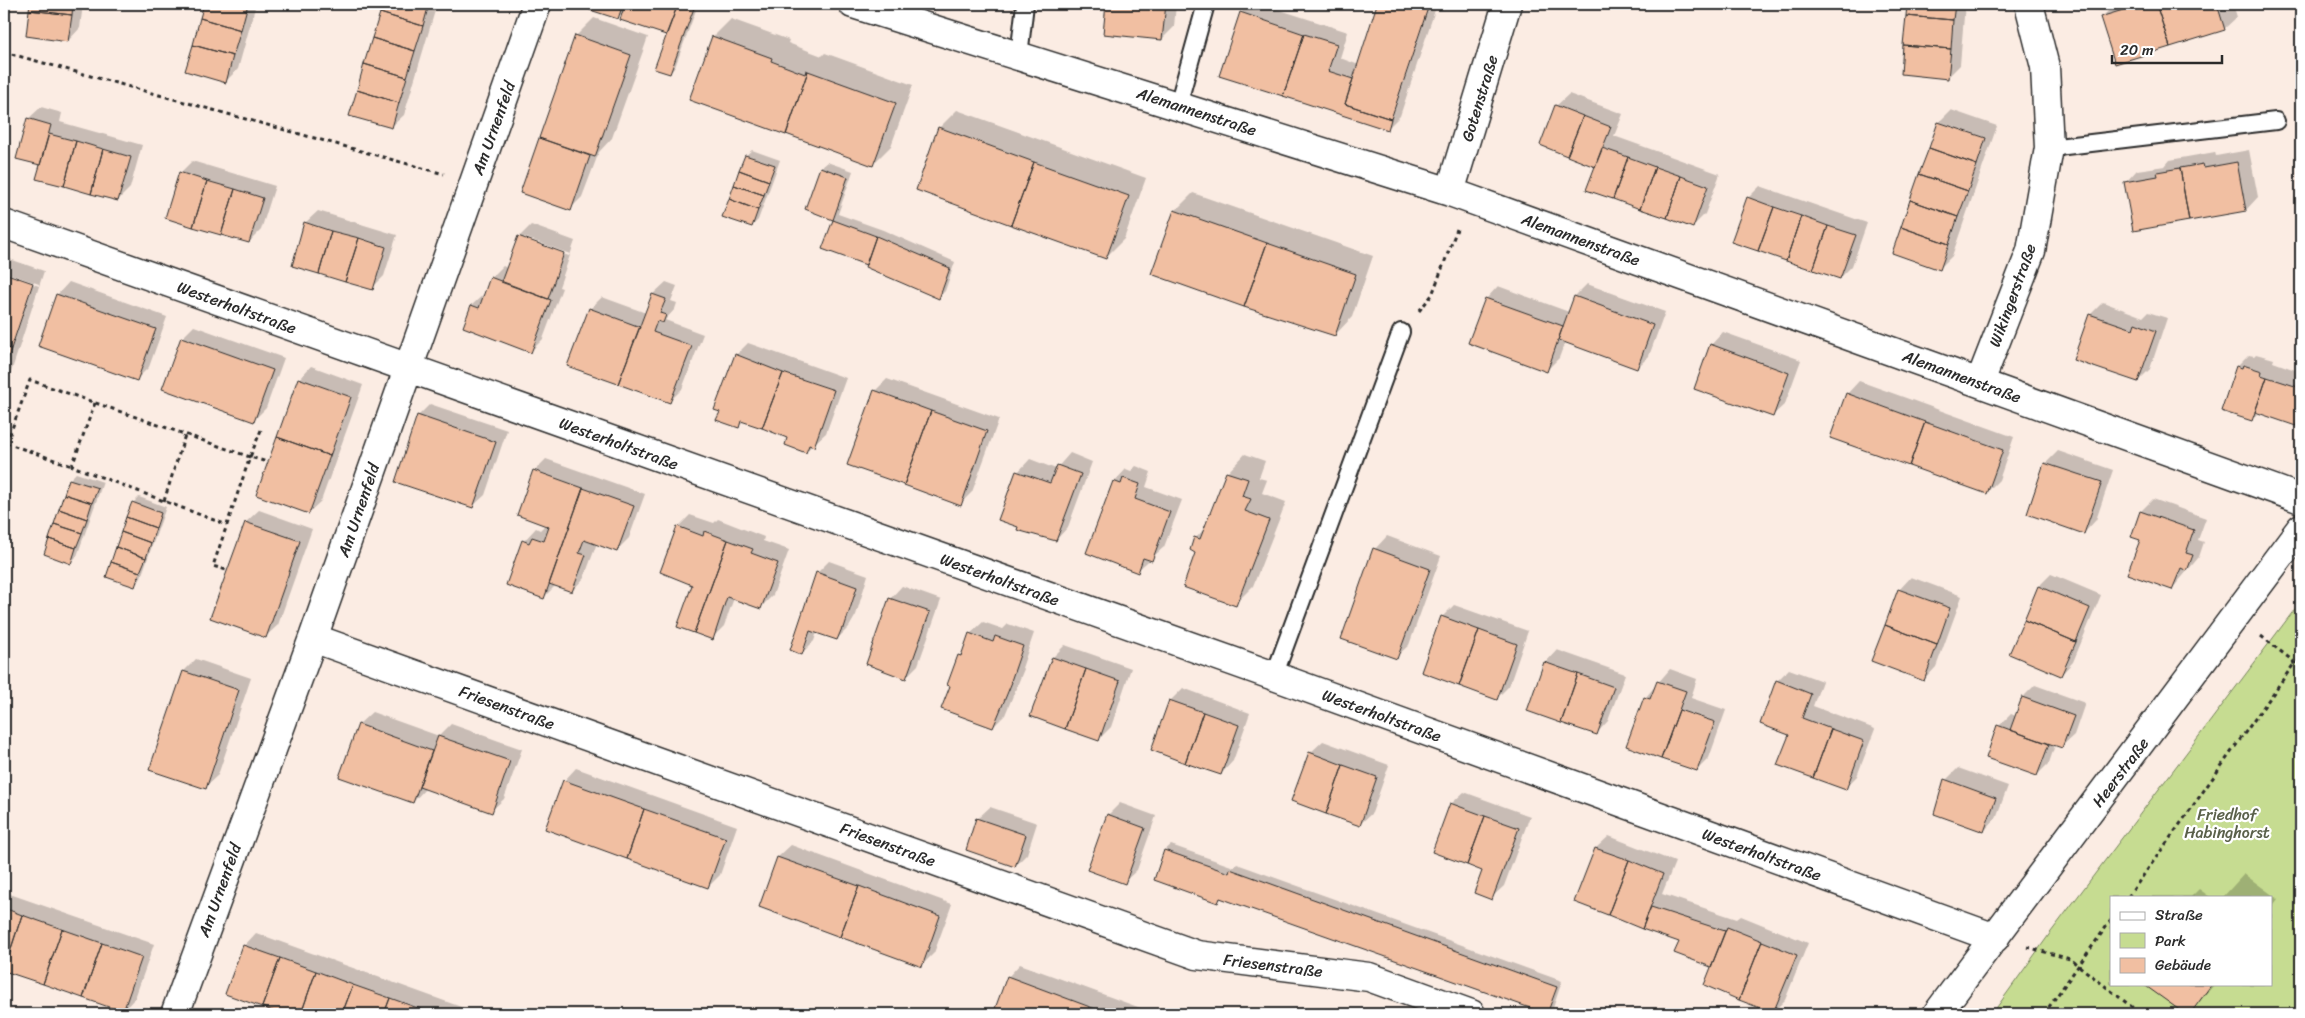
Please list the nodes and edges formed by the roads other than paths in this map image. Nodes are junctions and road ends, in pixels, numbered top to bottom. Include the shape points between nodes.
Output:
1 (537, 4) edge
2 (853, 4) edge
3 (1025, 4) edge
4 (1206, 4) edge
5 (1507, 4) edge
6 (2029, 4) edge
7 (1019, 56) junction
8 (1178, 105) junction
9 (2276, 121) dead end
10 (2049, 148) junction
11 (1459, 195) junction
12 (4, 224) edge
13 (1401, 332) road end
14 (408, 368) junction
15 (1980, 382) junction
16 (2301, 499) edge
17 (2301, 528) edge
18 (313, 638) junction
19 (1274, 676) junction
20 (1995, 938) junction
21 (175, 1014) edge
22 (1471, 1014) edge
23 (1938, 1014) edge

1 - 14 street, Am Urnenfeld
2 - 7 street, Alemannenstraße
3 - 7 lane
4 - 8 lane
5 - 11 street, Gotenstraße
6 - 10 street, Wikingerstraße via 2045,67
7 - 8 street, Alemannenstraße
8 - 11 street, Alemannenstraße
9 - 10 lane
10 - 15 street, Wikingerstraße via 2031,251
11 - 15 street, Alemannenstraße
12 - 14 street, Westerholtstraße
13 - 19 lane
14 - 18 street, Am Urnenfeld
14 - 19 street, Westerholtstraße
15 - 16 street, Alemannenstraße
17 - 20 street, Heerstraße
18 - 21 street, Am Urnenfeld
18 - 22 street, Friesenstraße via 1197,955 1369,977
19 - 20 street, Westerholtstraße
20 - 23 street, Heerstraße

